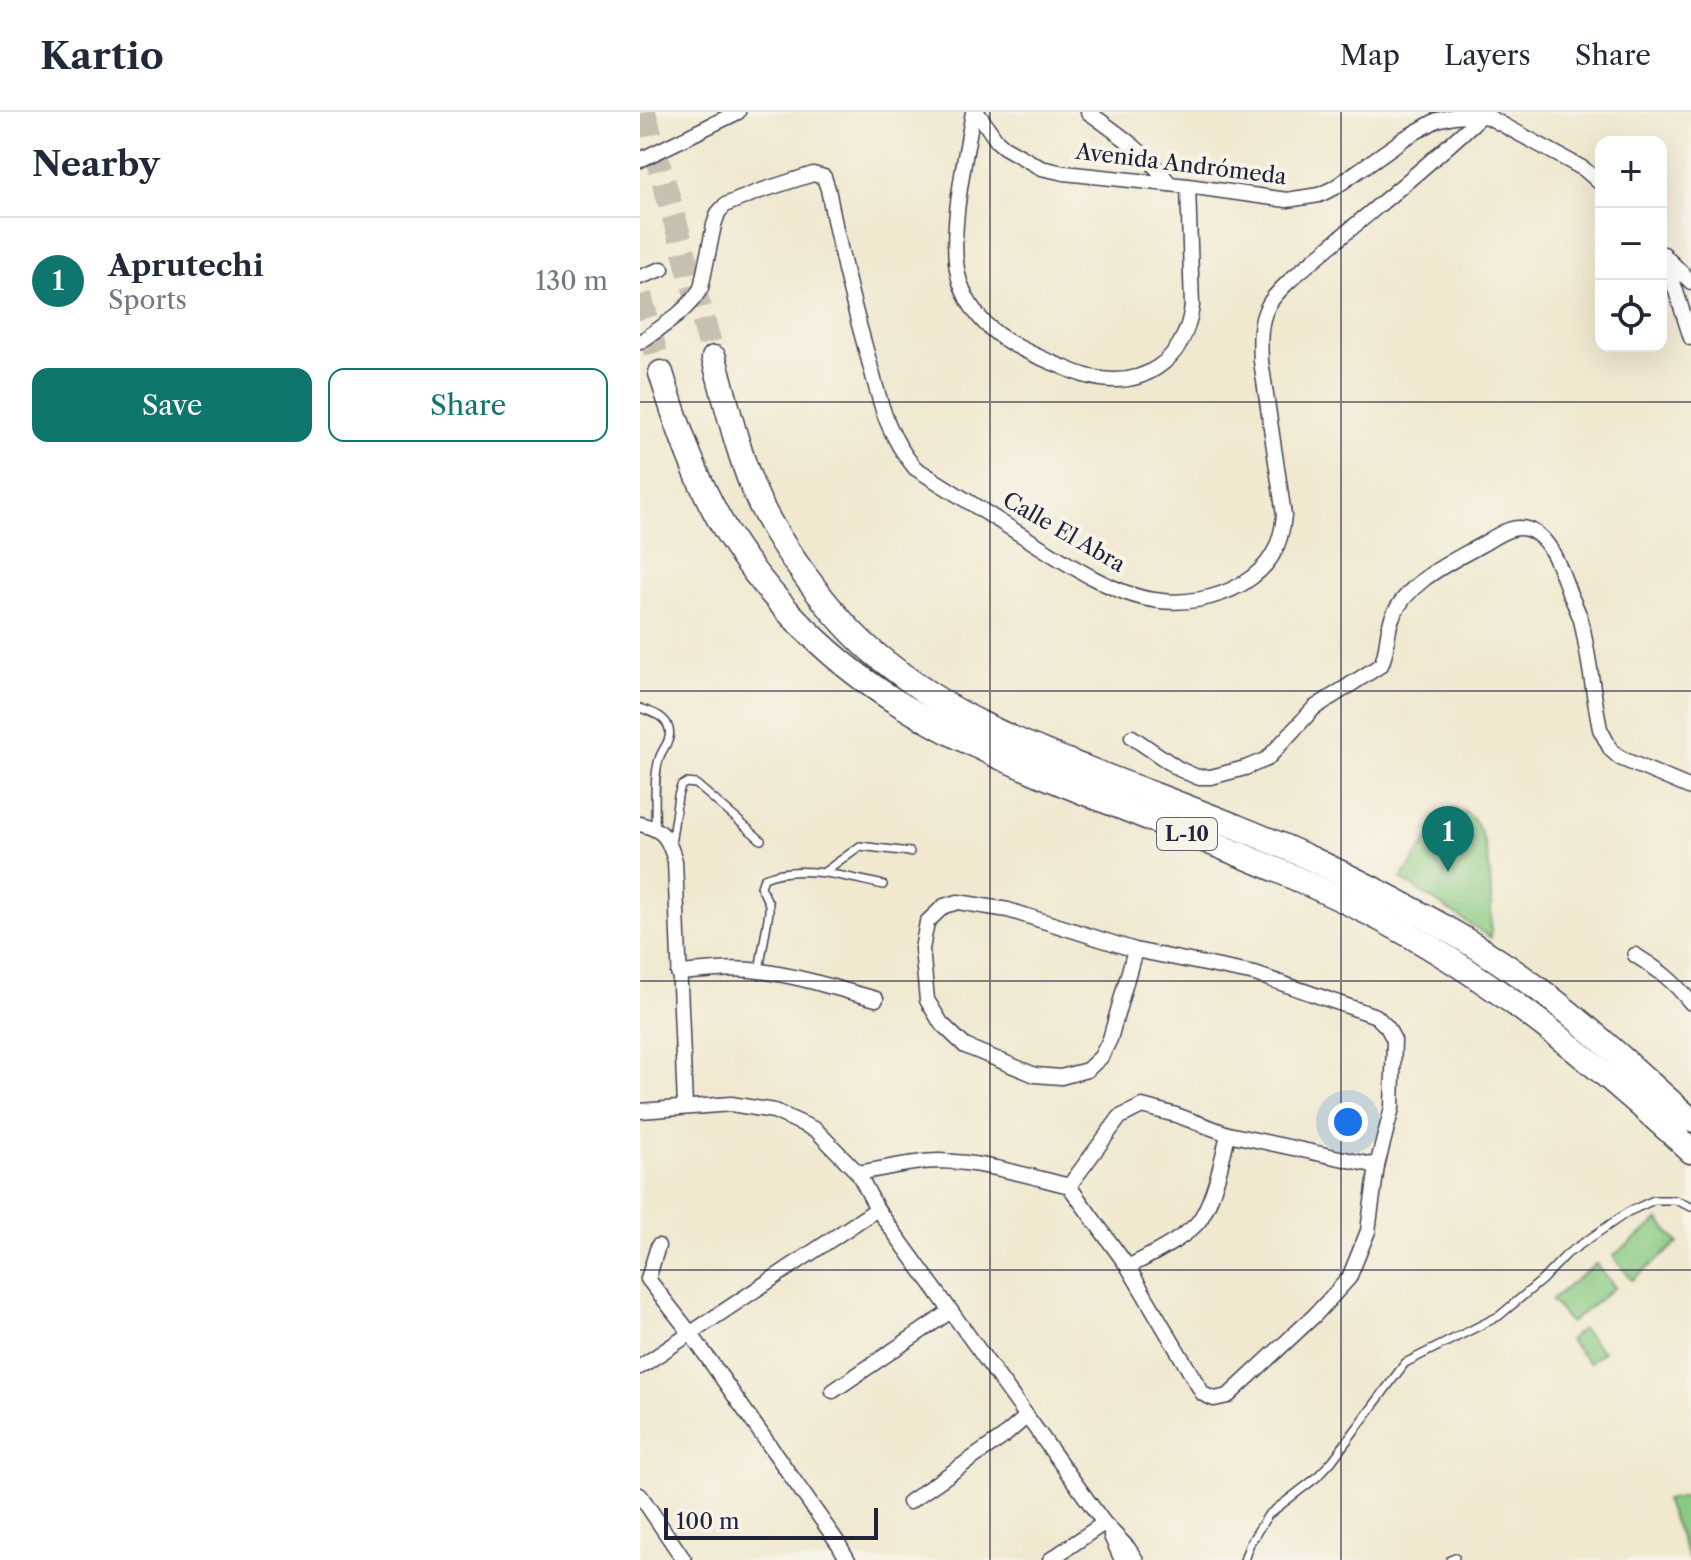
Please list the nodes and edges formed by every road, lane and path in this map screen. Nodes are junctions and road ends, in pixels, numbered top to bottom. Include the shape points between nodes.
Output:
1 (738, 112) edge
2 (975, 112) edge
3 (1088, 112) edge
4 (1483, 114) edge
5 (640, 160) edge
6 (1595, 179) edge
7 (1170, 184) junction
8 (1188, 186) junction
9 (1667, 256) edge
10 (1667, 264) edge
11 (662, 269) dead end
12 (640, 277) edge
13 (1691, 282) edge
14 (1691, 338) edge
15 (640, 342) edge
16 (714, 358) tunnel mouth
17 (661, 373) tunnel mouth
18 (640, 708) edge
19 (1132, 737) dead end
20 (1691, 788) edge
21 (648, 826) edge
22 (761, 840) dead end
23 (671, 847) junction
24 (910, 852) dead end
25 (824, 872) junction
26 (883, 885) dead end
27 (1135, 950) junction
28 (1635, 955) dead end
29 (759, 971) junction
30 (678, 973) junction
31 (876, 999) dead end
32 (1691, 1003) edge
33 (685, 1107) junction
34 (640, 1111) edge
35 (1691, 1120) edge
36 (1228, 1134) junction
37 (1691, 1151) edge
38 (1377, 1166) junction
39 (858, 1173) junction
40 (1069, 1186) junction
41 (1691, 1207) edge
42 (877, 1209) junction
43 (658, 1246) dead end
44 (1128, 1267) junction
45 (951, 1311) junction
46 (691, 1334) junction
47 (640, 1367) edge
48 (833, 1391) dead end
49 (1027, 1416) junction
50 (640, 1495) edge
51 (909, 1502) dead end
52 (1106, 1526) junction
53 (684, 1560) edge
54 (848, 1560) edge
55 (1050, 1560) edge
56 (1122, 1560) edge
57 (1136, 1560) edge
58 (1244, 1560) edge

1 - 5 street
2 - 7 street, Avenida Andrómeda via 1004,147 1041,168
2 - 8 street via 957,222 959,279 980,319 1010,345 1086,376 1119,379 1152,371 1181,345 1192,306
3 - 7 street via 1136,147
4 - 6 street
4 - 8 street, Avenida Andrómeda via 1437,120 1319,195 1287,200
4 - 15 street, Calle El Abra via 1267,306 1261,361 1282,530 1270,560 1256,575 1205,598 1151,600 1113,588 915,468 884,415 824,177 813,174 725,205 714,225 701,288 678,315
7 - 8 street, Avenida Andrómeda
9 - 13 street
10 - 14 street
11 - 12 street
16 - 35 highway, L-10 via 753,488 772,525 821,598 878,657 976,722 1318,862 1438,924 1549,997
17 - 37 highway, L-10 via 708,497 746,562 797,621 871,685 973,744 1312,885 1383,920 1486,982 1594,1065
18 - 21 lane via 664,720 670,730 659,760
19 - 20 street via 1197,777 1261,762 1314,708 1381,665 1396,609 1425,579 1520,528 1530,530 1554,553 1575,605 1606,743 1620,758
21 - 23 street via 665,835
22 - 23 lane via 696,784 686,783 678,796
23 - 30 street
24 - 25 lane via 860,846
25 - 26 lane
25 - 29 lane via 764,878 761,887 769,912
27 - 27 street via 1008,910 958,902 944,906 927,922 922,949 927,1000 965,1046 1035,1075 1061,1077 1087,1070 1101,1057
27 - 38 street via 1255,974 1376,1016 1394,1040 1392,1108
28 - 32 street via 1675,983
29 - 30 street
29 - 31 street
30 - 33 street
33 - 34 street
33 - 39 street via 731,1104 774,1111 816,1130
36 - 38 street
36 - 40 street via 1142,1106 1120,1117
36 - 44 street via 1200,1220
38 - 44 street via 1368,1231 1349,1278 1228,1396 1214,1399 1203,1394
39 - 40 street via 940,1161 993,1167
39 - 42 street
40 - 44 street
41 - 58 lane via 1654,1200 1628,1212 1567,1254 1499,1316 1405,1363 1332,1461 1268,1515
42 - 45 street
42 - 46 street
43 - 46 street via 648,1279
45 - 48 street
45 - 49 street
46 - 47 street
46 - 54 street
49 - 51 street
49 - 52 street
50 - 53 street
52 - 55 street
52 - 56 street
52 - 57 street

